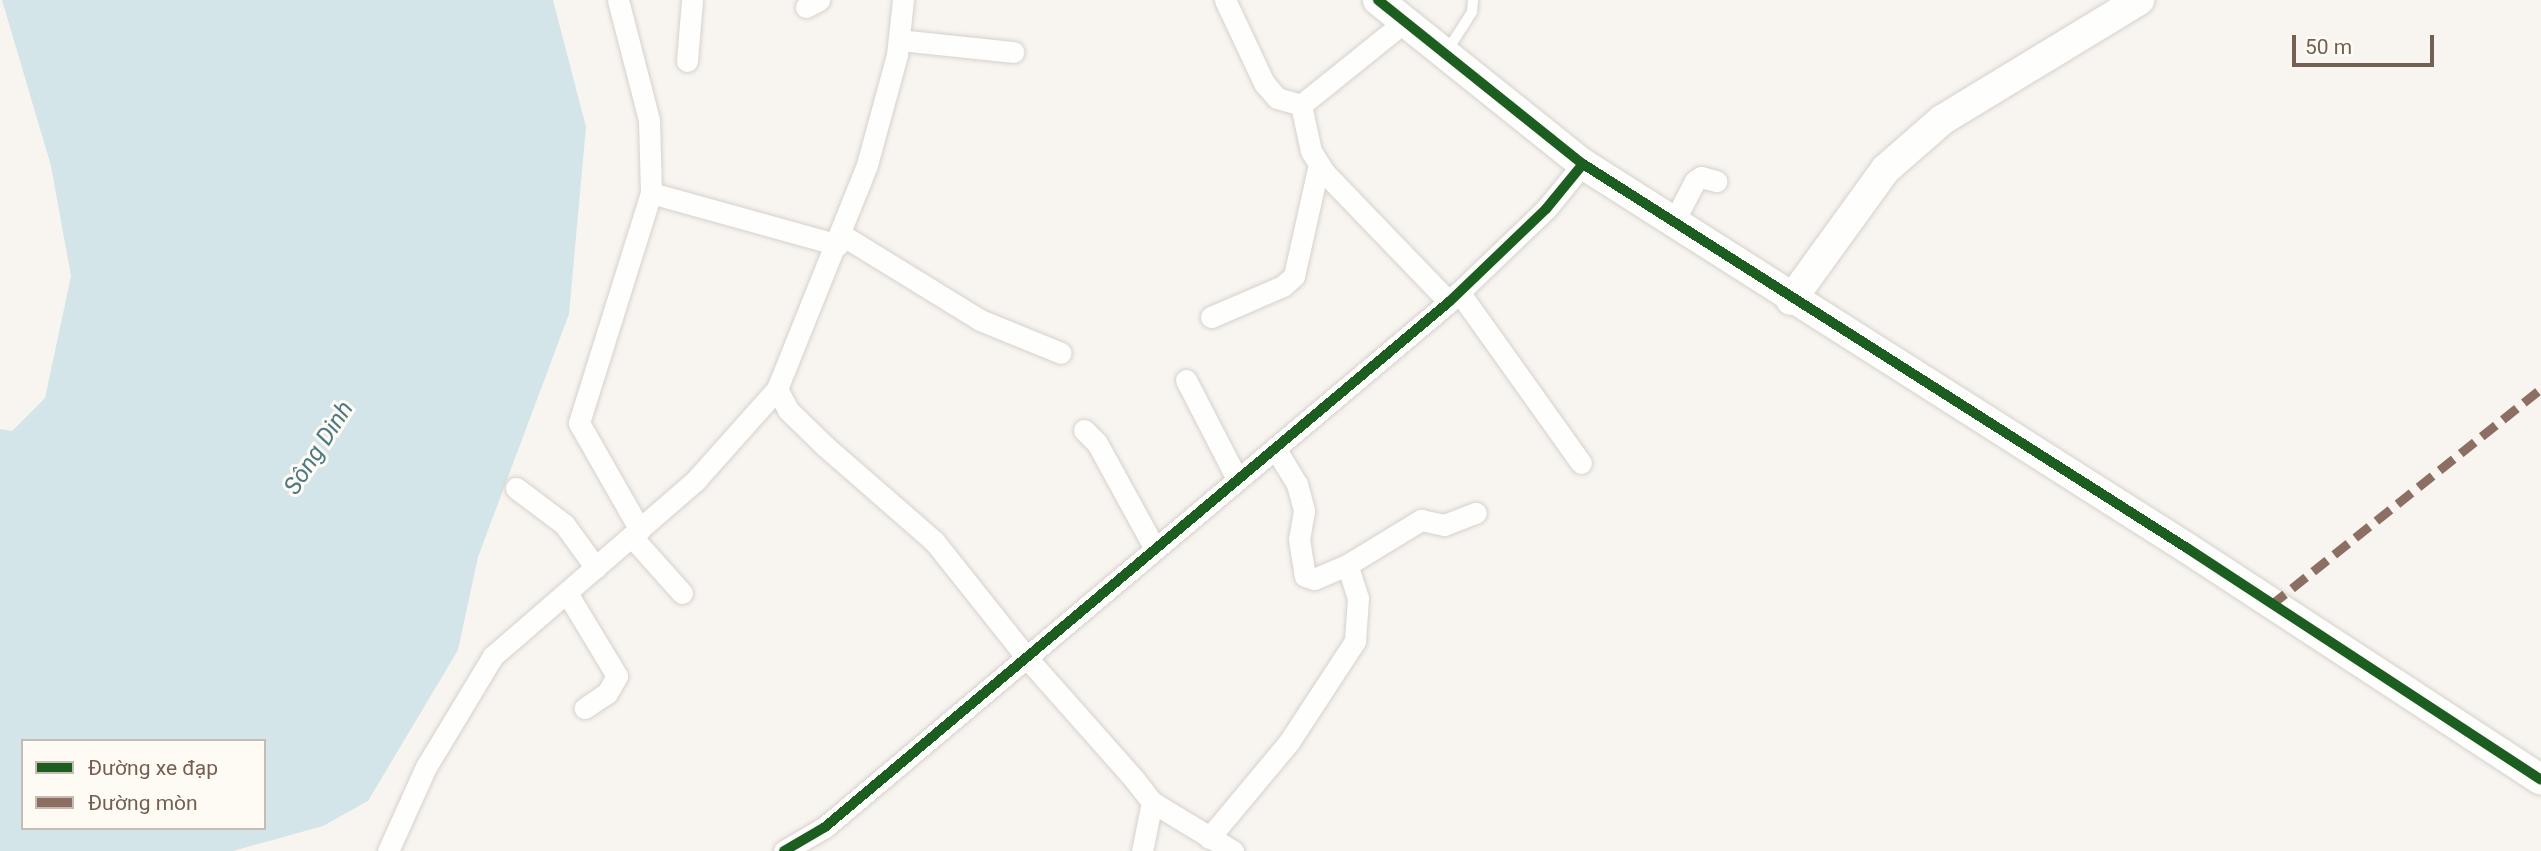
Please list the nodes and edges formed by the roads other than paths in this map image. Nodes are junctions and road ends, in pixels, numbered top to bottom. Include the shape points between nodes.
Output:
1 (618, 0) edge
2 (692, 0) edge
3 (903, 0) edge
4 (1225, 0) edge
5 (1378, 0) edge
6 (1473, 0) edge
7 (2139, 0) edge
8 (1403, 23) junction
9 (899, 40) junction
10 (1013, 52) dead end
11 (1444, 57) junction
12 (687, 61) dead end
13 (1301, 105) junction
14 (1319, 164) junction
15 (1583, 164) junction
16 (1716, 181) dead end
17 (651, 193) junction
18 (1673, 223) junction
19 (840, 240) junction
20 (1454, 297) junction
21 (1791, 300) junction
22 (1211, 317) dead end
23 (1062, 353) dead end
24 (1186, 380) dead end
25 (777, 389) junction
26 (1084, 430) dead end
27 (1275, 448) junction
28 (1581, 463) dead end
29 (1237, 479) junction
30 (516, 488) dead end
31 (1476, 513) dead end
32 (636, 533) junction
33 (1155, 549) junction
34 (1347, 565) junction
35 (596, 568) junction
36 (567, 593) junction
37 (682, 593) dead end
38 (1027, 658) junction
39 (585, 708) dead end
40 (2541, 780) edge
41 (1152, 802) junction
42 (1209, 838) junction
43 (388, 851) edge
44 (784, 851) edge
45 (1142, 851) edge
46 (1233, 851) edge

1 - 17 street via 649,120
2 - 12 street
3 - 9 street
4 - 13 street via 1264,83 1277,98
5 - 8 street
6 - 11 lane via 1472,12
7 - 21 street via 1932,128 1886,169
8 - 11 street
8 - 13 street
9 - 10 street
9 - 19 street via 867,165
11 - 15 street
13 - 14 street
14 - 20 street
14 - 22 street via 1294,276 1283,286
15 - 18 street
15 - 20 street via 1546,209
16 - 18 street via 1701,177 1695,181
17 - 19 street
17 - 32 street via 579,423
18 - 21 street
19 - 23 street via 980,320
19 - 25 street via 804,315
20 - 27 street
20 - 28 street
21 - 40 street via 2176,540
24 - 29 street
25 - 32 street via 723,453
25 - 38 street via 789,410 825,446 934,541
26 - 33 street via 1097,443
27 - 29 street
27 - 34 street via 1297,484 1304,511 1299,539 1305,576 1314,579
29 - 33 street
30 - 35 street via 564,524
31 - 34 street via 1444,524 1421,520 1394,532
32 - 35 street
32 - 37 street
33 - 38 street
34 - 42 street via 1358,598 1355,641 1289,742
35 - 36 street
36 - 39 street via 617,676 607,693
36 - 43 street via 482,670 426,767
38 - 41 street
38 - 44 street via 825,827
41 - 42 street
41 - 45 street
42 - 46 street

